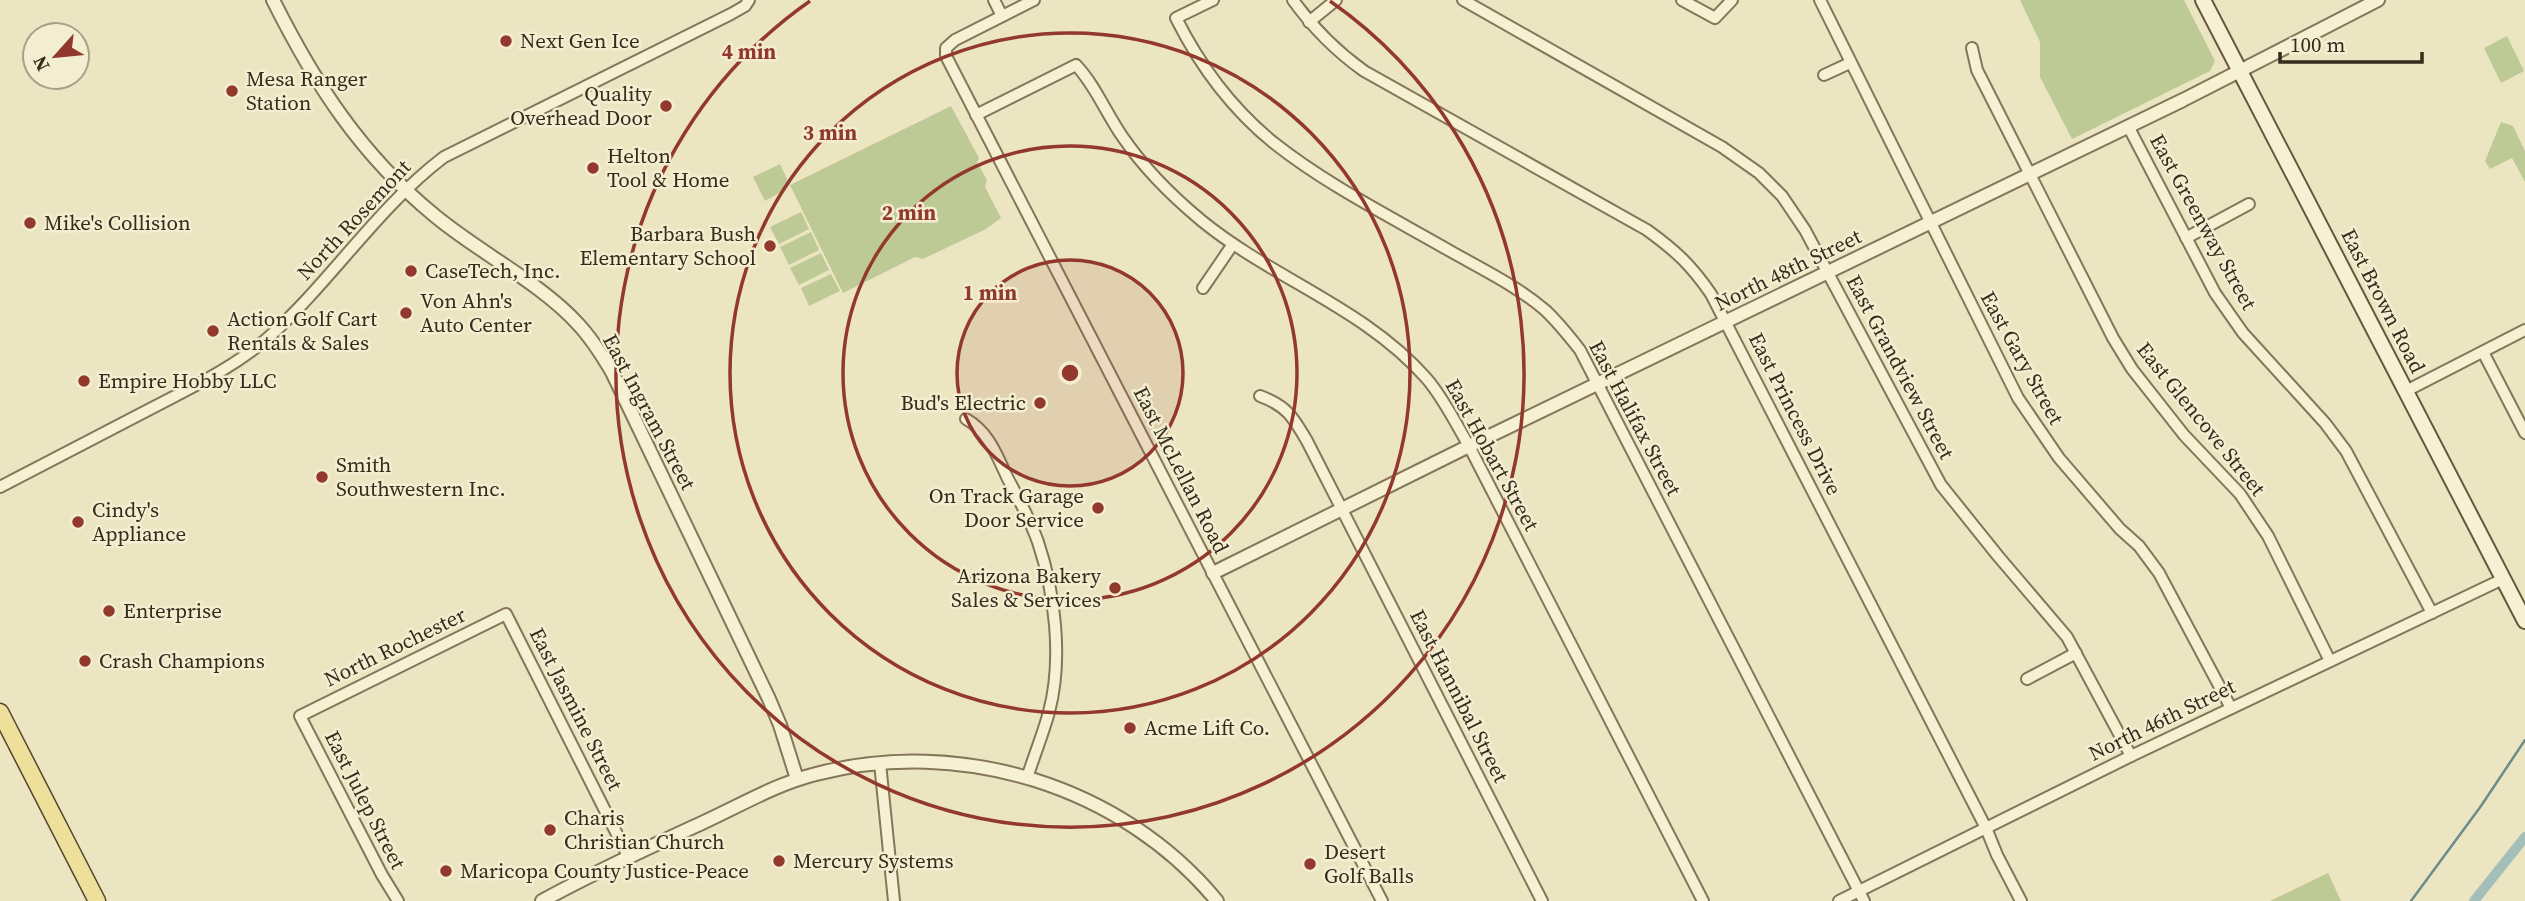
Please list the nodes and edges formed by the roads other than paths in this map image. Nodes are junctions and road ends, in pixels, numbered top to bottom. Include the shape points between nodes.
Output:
1 (273, 0) edge
2 (749, 0) edge
3 (994, 0) edge
4 (1034, 0) edge
5 (1213, 0) edge
6 (1293, 0) edge
7 (1336, 0) edge
8 (1463, 0) edge
9 (1682, 0) edge
10 (1732, 0) edge
11 (1820, 0) edge
12 (2203, 0) edge
13 (2378, 0) edge
14 (1002, 16) junction
15 (1309, 22) junction
16 (1972, 48) dead end
17 (1850, 62) junction
18 (2240, 71) junction
19 (1824, 75) dead end
20 (976, 115) junction
21 (2128, 126) junction
22 (2030, 173) junction
23 (406, 191) junction
24 (2249, 204) dead end
25 (1929, 222) junction
26 (2186, 238) junction
27 (1233, 244) junction
28 (1829, 272) junction
29 (1203, 288) dead end
30 (1726, 322) junction
31 (2525, 330) edge
32 (2483, 352) junction
33 (1597, 384) junction
34 (2406, 391) junction
35 (1261, 396) dead end
36 (966, 419) dead end
37 (2525, 433) edge
38 (1469, 446) junction
39 (0, 487) edge
40 (1342, 509) junction
41 (1213, 573) junction
42 (2503, 579) junction
43 (2432, 612) junction
44 (506, 614) joint
45 (2525, 621) edge
46 (2076, 653) junction
47 (2330, 661) junction
48 (2027, 679) dead end
49 (2231, 708) junction
50 (0, 712) edge
51 (300, 716) joint
52 (2131, 756) junction
53 (880, 763) junction
54 (1027, 778) junction
55 (797, 779) junction
56 (1986, 828) junction
57 (629, 858) junction
58 (1862, 896) edge
59 (97, 901) edge
60 (398, 901) edge
61 (542, 901) edge
62 (894, 901) edge
63 (1217, 901) edge
64 (1382, 901) edge
65 (1542, 901) edge
66 (1703, 901) edge
67 (1839, 901) edge
68 (2021, 901) edge

1 - 23 street, East Ingram Street via 327,97
2 - 23 street, North Rosemont via 731,14 444,157
3 - 14 street
4 - 14 street
5 - 33 street, East Halifax Street via 1176,18 1217,86 1237,108 1315,172 1545,310 1580,351
6 - 15 street, East Princess Drive
7 - 15 street
8 - 28 street, East Grandview Street via 1736,156 1782,196
9 - 10 street via 1715,18
11 - 17 street, East Gary Street
12 - 18 main road, East Brown Road
13 - 18 street, North 48th Street
14 - 20 street, East McLellan Road via 946,48
15 - 30 street, East Princess Drive via 1364,71 1647,230 1678,253 1711,294
16 - 22 street, East Glencove Street via 1978,70
17 - 19 street
17 - 25 street, East Gary Street
18 - 21 street, North 48th Street
18 - 34 main road, East Brown Road
20 - 27 street, East Hobart Street via 1076,65 1144,164 1201,220
20 - 41 street, East McLellan Road
21 - 22 street, North 48th Street
21 - 26 street, East Greenway Street
22 - 25 street, North 48th Street
22 - 47 street, East Glencove Street via 2132,369 2184,435 2240,494 2268,536
23 - 39 street, North Rosemont via 303,304 250,352
23 - 55 street, East Ingram Street via 554,302 597,347 769,699
24 - 26 street
25 - 28 street, North 48th Street
25 - 49 street, East Gary Street via 2018,398 2059,458 2159,573
26 - 43 street, East Greenway Street via 2243,333 2346,451
27 - 29 street
27 - 38 street, East Hobart Street via 1383,337 1428,380
28 - 30 street, North 48th Street
28 - 46 street, East Grandview Street via 1941,485
30 - 33 street, North 48th Street
30 - 56 street, East Princess Drive
31 - 32 street
32 - 34 street
32 - 37 street
33 - 38 street, North 48th Street
33 - 58 street, East Halifax Street
34 - 42 main road, East Brown Road
35 - 40 street, East Hannibal Street via 1280,403 1293,416
36 - 54 street via 987,437 1020,500 1047,578 1055,678
38 - 40 street, North 48th Street
38 - 66 street, East Hobart Street
40 - 41 street, North 48th Street
40 - 65 street, East Hannibal Street
41 - 64 street, East McLellan Road
42 - 43 street, North 46th Street
42 - 45 main road, East Brown Road
43 - 47 street, North 46th Street
44 - 51 street, North Rochester
44 - 57 street, East Jasmine Street
46 - 48 street
46 - 52 street, East Grandview Street
47 - 49 street, North 46th Street
49 - 52 street, North 46th Street
50 - 59 main road
51 - 60 street, East Julep Street
52 - 56 street, North 46th Street
53 - 54 street via 967,764
53 - 55 street
53 - 62 street
54 - 63 street via 1078,795 1126,820 1176,858
55 - 57 street
56 - 58 street, North 46th Street
56 - 68 street, East Princess Drive
57 - 61 street
58 - 67 street, North 46th Street

